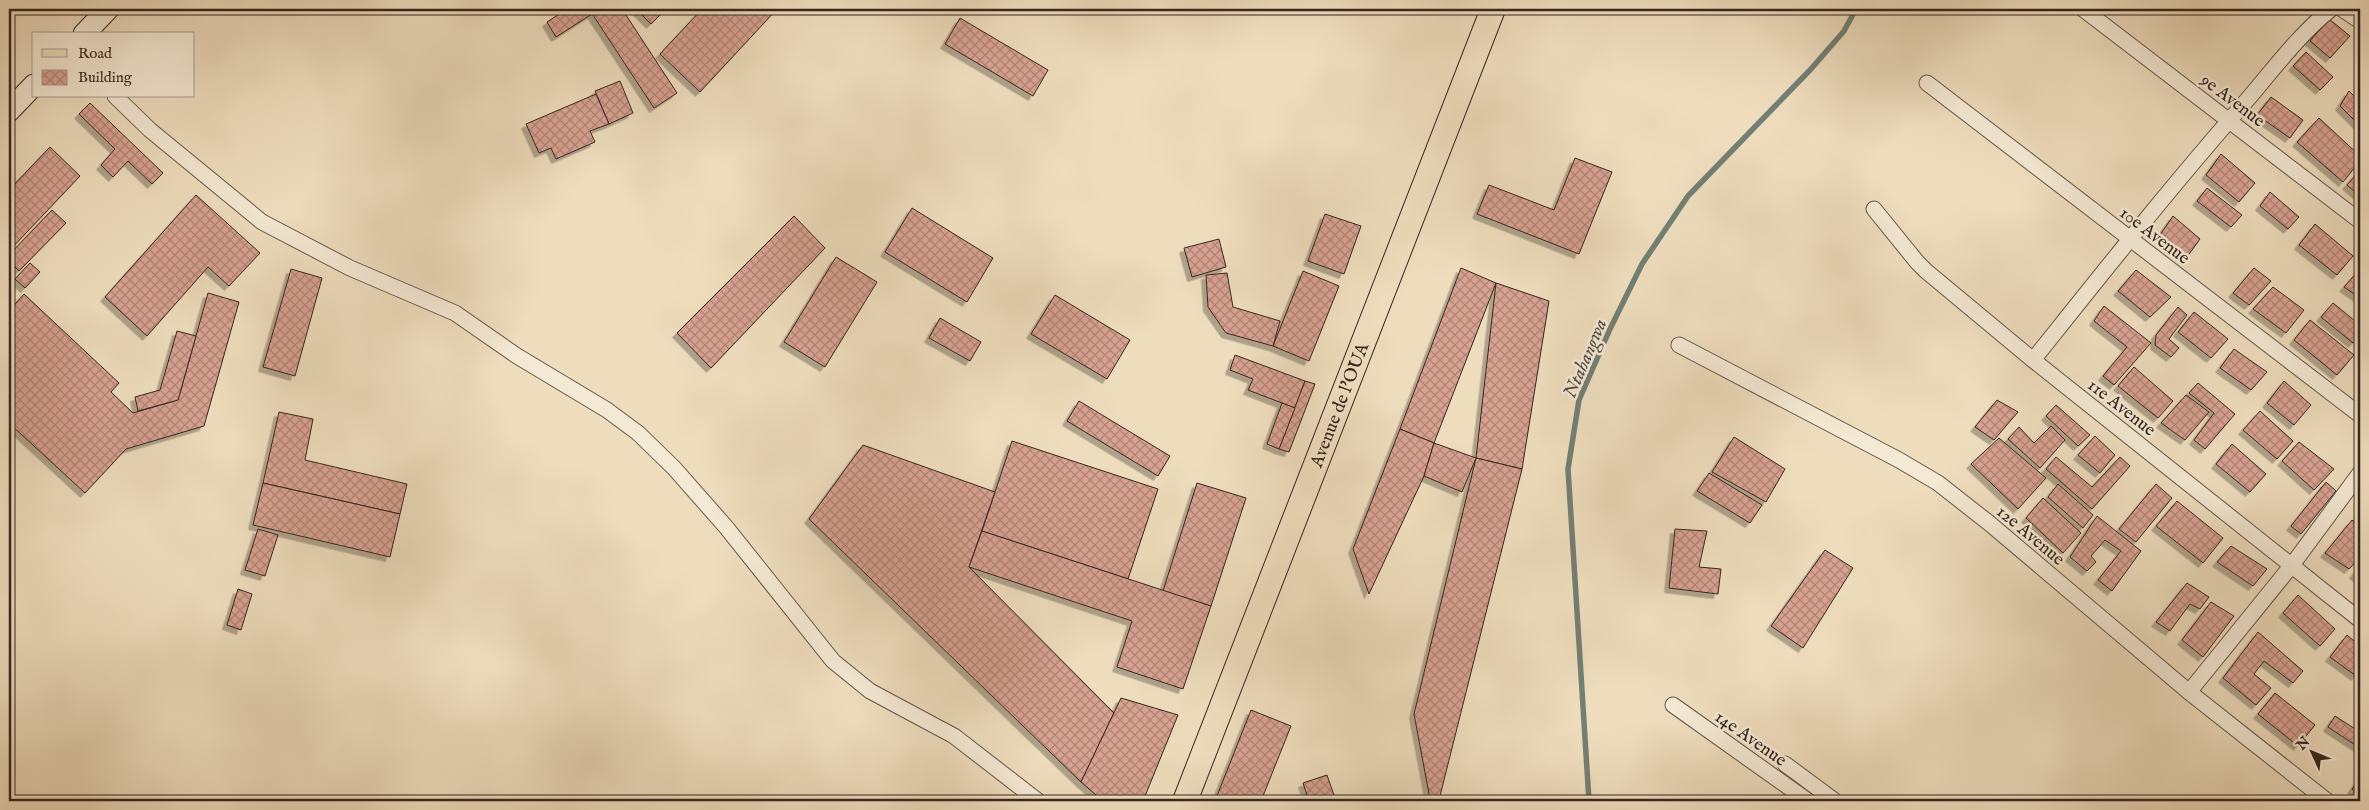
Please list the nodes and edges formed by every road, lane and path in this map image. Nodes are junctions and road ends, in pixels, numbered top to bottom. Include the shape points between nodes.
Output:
1 (108, 9) edge
2 (1493, 9) edge
3 (2083, 9) edge
4 (2331, 9) edge
5 (86, 32) edge
6 (1927, 83) dead end
7 (32, 87) edge
8 (117, 98) edge
9 (9, 111) edge
10 (2230, 120) junction
11 (1874, 209) dead end
12 (2360, 221) edge
13 (2130, 239) junction
14 (1679, 345) dead end
15 (2033, 360) junction
16 (2360, 415) edge
17 (2360, 473) edge
18 (2292, 565) junction
19 (2360, 620) edge
20 (2190, 692) junction
21 (1672, 705) dead end
22 (1786, 764) dead end
23 (1038, 801) edge
24 (1185, 801) edge
25 (1808, 801) edge
26 (1835, 801) edge
27 (2327, 801) edge

1 - 5 street
2 - 24 main road, Avenue de l'OUA
3 - 10 street, 9e Avenue
4 - 10 street via 2313,25
6 - 13 street, 10e Avenue
7 - 9 street
8 - 23 street via 150,130 262,222 350,268 455,313 517,356 607,410 674,468 726,527 833,661 870,691 954,736
10 - 12 street, 9e Avenue
10 - 13 street
11 - 15 street, 11e Avenue via 1917,262
13 - 15 street
13 - 16 street, 10e Avenue
14 - 20 street, 12e Avenue via 1938,483
15 - 18 street, 11e Avenue
17 - 18 street
18 - 19 street, 11e Avenue
18 - 20 street
20 - 27 street, 12e Avenue
21 - 25 street, 14e Avenue
22 - 26 street

